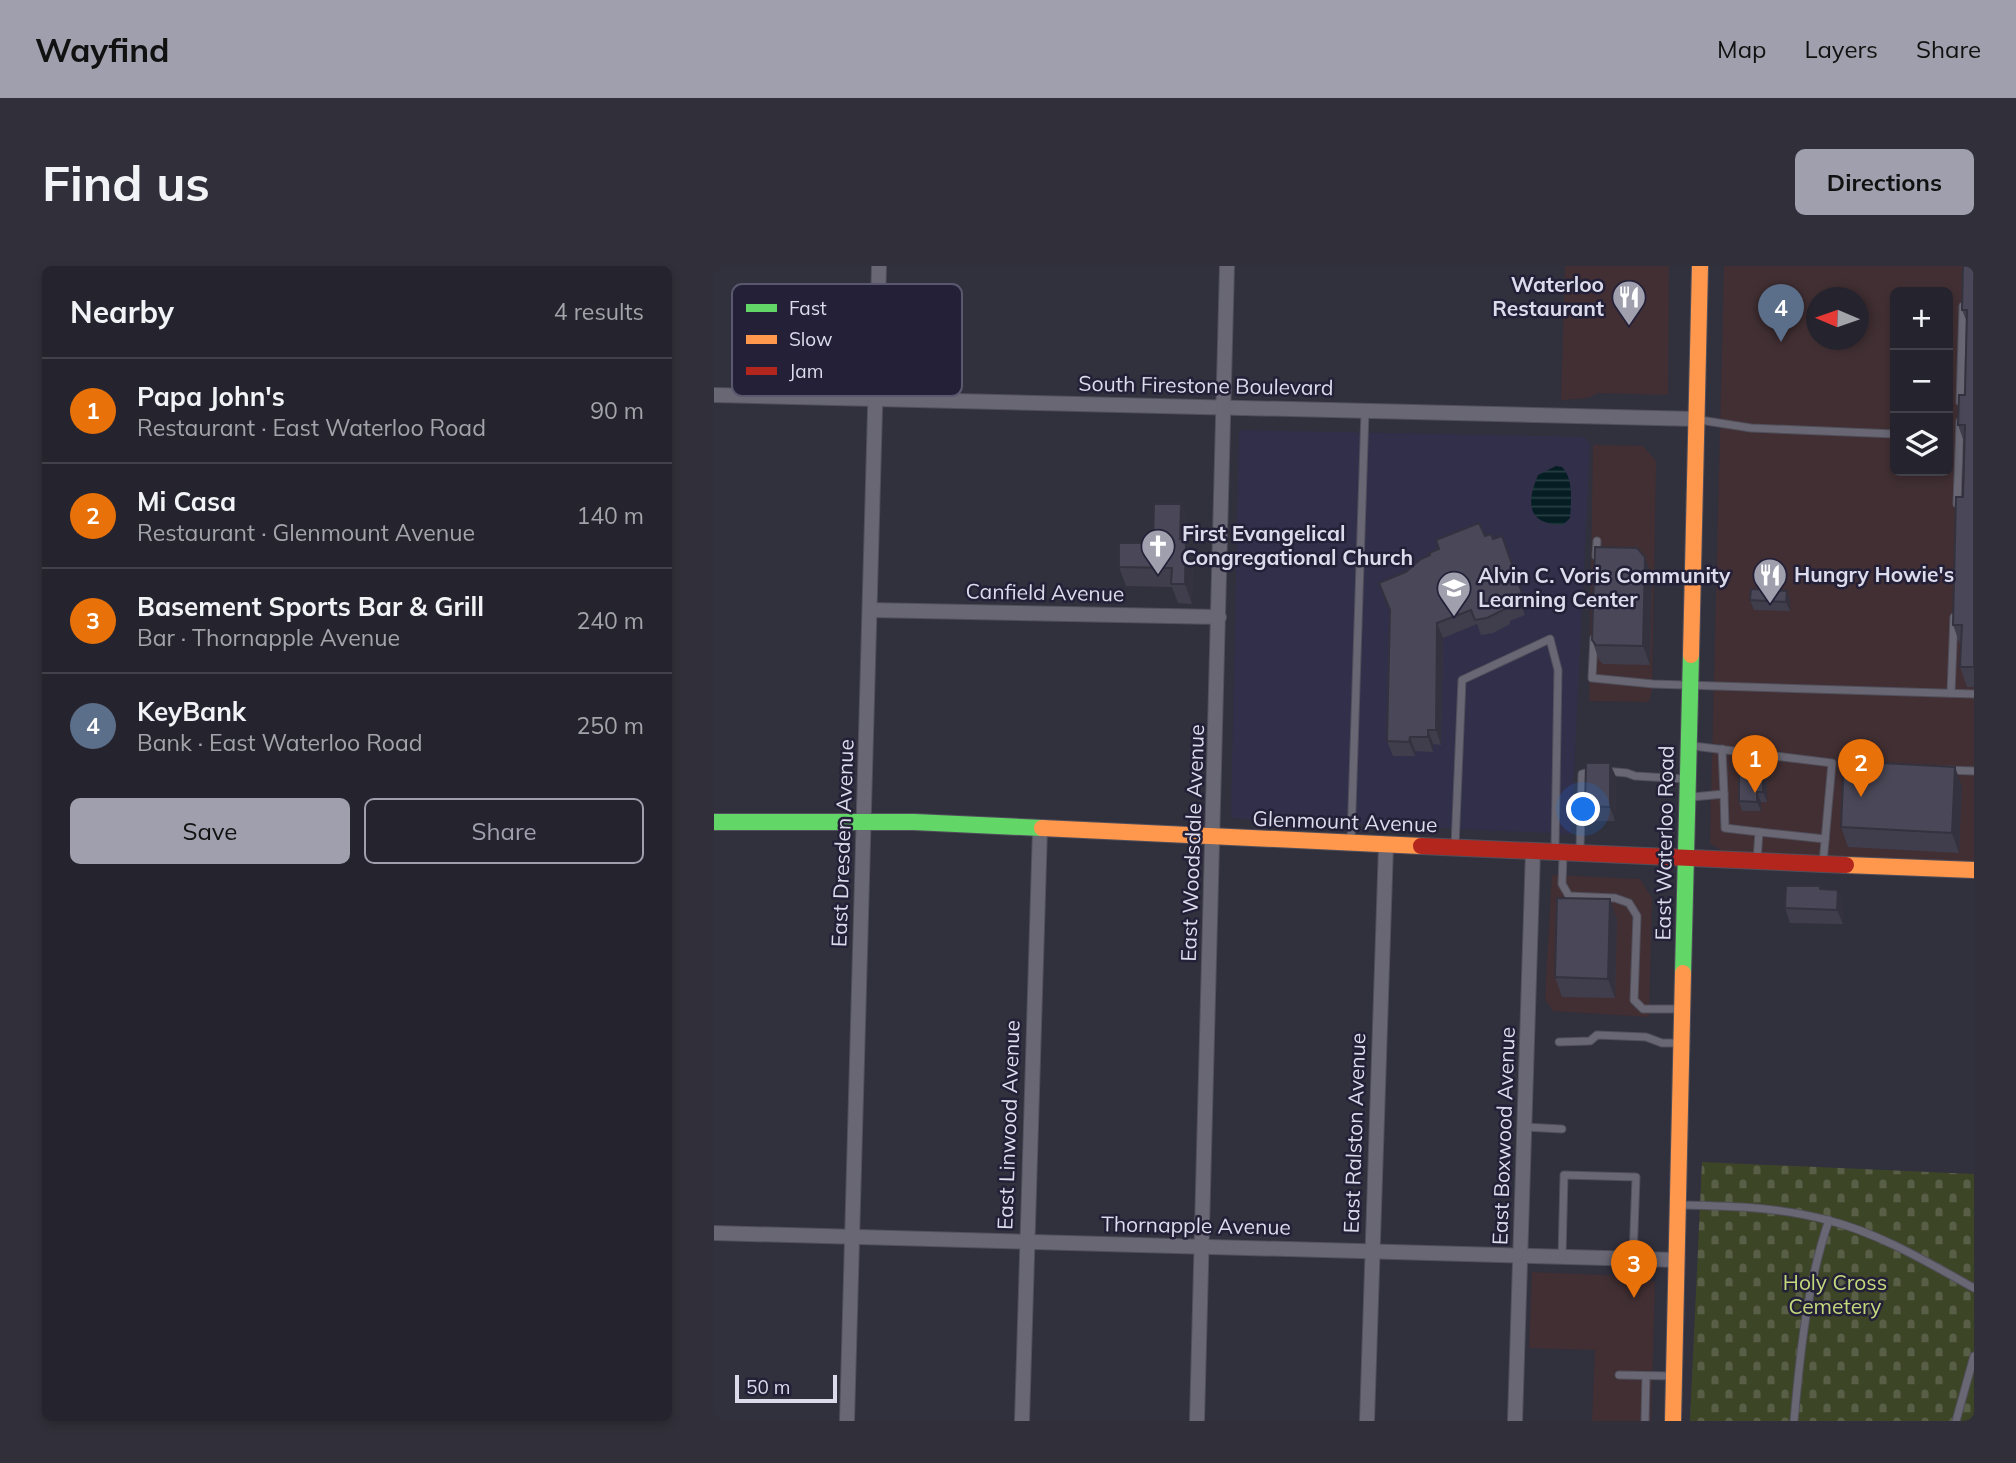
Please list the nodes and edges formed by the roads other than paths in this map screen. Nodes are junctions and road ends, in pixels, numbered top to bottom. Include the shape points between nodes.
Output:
1 (878, 266) edge
2 (1227, 266) edge
3 (1700, 266) edge
4 (878, 284) edge
5 (1964, 300) edge
6 (714, 395) edge
7 (732, 395) edge
8 (754, 396) edge
9 (875, 396) edge
10 (875, 399) junction
11 (1224, 407) junction
12 (1365, 411) junction
13 (1696, 419) junction
14 (1890, 434) edge
15 (1953, 436) edge
16 (1959, 437) junction
17 (1957, 519) edge
18 (1597, 541) dead end
19 (1596, 568) edge
20 (1954, 603) edge
21 (870, 610) junction
22 (1219, 617) junction
23 (1594, 623) edge
24 (1690, 684) junction
25 (1951, 694) junction
26 (1974, 694) edge
27 (1688, 745) junction
28 (1722, 749) junction
29 (1832, 763) junction
30 (1842, 764) edge
31 (1936, 769) edge
32 (1974, 771) edge
33 (1688, 779) junction
34 (1724, 794) junction
35 (1688, 798) junction
36 (714, 822) edge
37 (865, 822) junction
38 (1040, 829) junction
39 (1759, 832) junction
40 (1214, 837) junction
41 (1825, 839) junction
42 (1351, 844) junction
43 (1386, 845) junction
44 (1455, 847) junction
45 (1533, 851) junction
46 (1559, 853) junction
47 (1580, 853) junction
48 (1686, 858) junction
49 (1757, 861) junction
50 (1823, 863) junction
51 (1974, 870) edge
52 (1683, 1009) junction
53 (1559, 1042) dead end
54 (1682, 1043) junction
55 (1525, 1127) junction
56 (1562, 1129) dead end
57 (1678, 1204) junction
58 (1829, 1220) junction
59 (714, 1233) edge
60 (853, 1237) junction
61 (1027, 1242) junction
62 (1202, 1247) junction
63 (1372, 1251) junction
64 (1522, 1255) junction
65 (1562, 1257) junction
66 (1633, 1259) junction
67 (1677, 1261) junction
68 (1974, 1288) edge
69 (1974, 1356) edge
70 (1619, 1375) dead end
71 (1646, 1376) junction
72 (1674, 1376) junction
73 (848, 1421) edge
74 (1022, 1421) edge
75 (1197, 1421) edge
76 (1367, 1421) edge
77 (1515, 1421) edge
78 (1645, 1421) edge
79 (1673, 1421) edge
80 (1794, 1421) edge
81 (1956, 1421) edge

1 - 4 street, East Dresden Avenue
2 - 11 street, East Woodsdale Avenue
3 - 13 street, East Waterloo Road
5 - 16 lane
6 - 7 street, South Firestone Boulevard
8 - 10 street, South Firestone Boulevard
9 - 10 street, East Dresden Avenue
10 - 11 street, South Firestone Boulevard
10 - 21 street, East Dresden Avenue
11 - 12 street, South Firestone Boulevard
11 - 22 street, East Woodsdale Avenue
12 - 13 street, South Firestone Boulevard
12 - 42 lane
13 - 14 lane via 1751,428
13 - 24 street, East Waterloo Road
15 - 16 lane
16 - 17 lane
18 - 19 lane
20 - 25 lane
21 - 22 street, Canfield Avenue
21 - 37 street, East Dresden Avenue
22 - 40 street, East Woodsdale Avenue
23 - 24 lane via 1592,678
24 - 25 lane
24 - 27 street, East Waterloo Road
25 - 26 lane
27 - 28 lane
27 - 33 street, East Waterloo Road
28 - 29 lane
28 - 34 lane
29 - 30 lane
29 - 41 lane
31 - 32 lane
33 - 35 street, East Waterloo Road
33 - 47 lane via 1584,773
34 - 35 lane
34 - 39 lane via 1725,828
35 - 48 street, East Waterloo Road
36 - 37 street, Glenmount Avenue
37 - 38 street, Glenmount Avenue
37 - 60 street, East Dresden Avenue
38 - 40 street, Glenmount Avenue
38 - 61 street, East Linwood Avenue
39 - 41 lane
39 - 49 lane
40 - 42 street, Glenmount Avenue
40 - 62 street, East Woodsdale Avenue
41 - 50 lane
42 - 43 street, Glenmount Avenue
43 - 44 street, Glenmount Avenue
43 - 63 street, East Ralston Avenue
44 - 45 street, Glenmount Avenue
44 - 46 lane via 1462,680 1550,639 1558,670
45 - 46 street, Glenmount Avenue
45 - 55 street, East Boxwood Avenue
46 - 47 street, Glenmount Avenue
46 - 52 lane via 1562,884 1569,896 1615,898 1629,903 1637,916 1634,1000 1643,1009
47 - 48 street, Glenmount Avenue
48 - 49 street, Glenmount Avenue
48 - 52 street, East Waterloo Road
49 - 50 street, Glenmount Avenue
50 - 51 street, Glenmount Avenue
52 - 54 street, East Waterloo Road
53 - 54 lane via 1590,1041 1597,1035
54 - 57 street, East Waterloo Road
55 - 56 lane
55 - 64 street, East Boxwood Avenue
57 - 58 lane via 1765,1208
57 - 67 street, East Waterloo Road
58 - 68 lane via 1911,1253
58 - 80 lane via 1804,1333
59 - 60 street, Thornapple Avenue
60 - 61 street, Thornapple Avenue
60 - 73 street, East Dresden Avenue
61 - 62 street, Thornapple Avenue
61 - 74 street, East Linwood Avenue
62 - 63 street, Thornapple Avenue
62 - 75 street, East Woodsdale Avenue
63 - 64 street, Thornapple Avenue
63 - 76 street, East Ralston Avenue
64 - 65 street, Thornapple Avenue
64 - 77 street, East Boxwood Avenue
65 - 66 street, Thornapple Avenue
65 - 66 lane via 1564,1175 1636,1177
66 - 67 street, Thornapple Avenue
67 - 72 street, East Waterloo Road
69 - 81 lane
70 - 71 lane
71 - 72 lane
71 - 78 lane
72 - 79 street, East Waterloo Road

